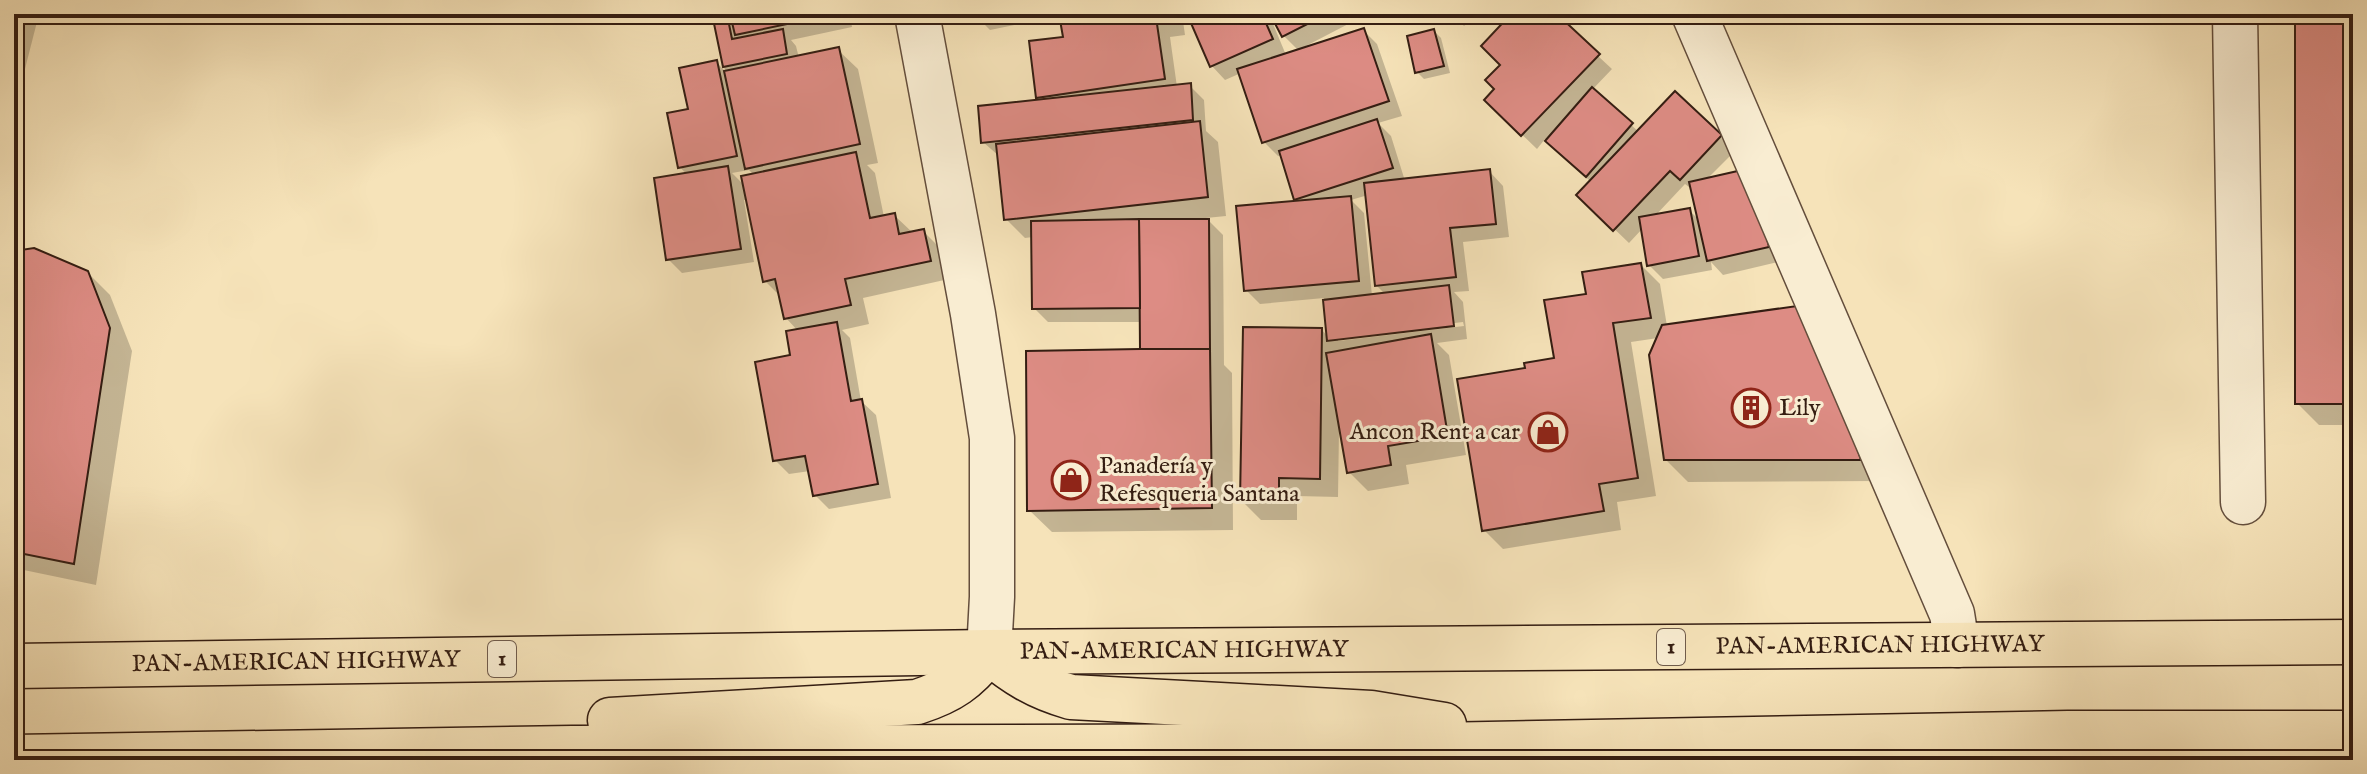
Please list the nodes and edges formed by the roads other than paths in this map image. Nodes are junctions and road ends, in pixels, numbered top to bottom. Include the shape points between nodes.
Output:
1 (917, 14) edge
2 (1694, 14) edge
3 (2235, 14) edge
4 (2243, 502) dead end
5 (2353, 642) edge
6 (1957, 645) junction
7 (989, 652) junction
8 (14, 666) edge
9 (2353, 733) edge
10 (1549, 742) junction
11 (410, 750) junction
12 (1230, 753) edge
13 (1386, 753) edge
14 (572, 754) edge
15 (14, 757) edge

1 - 7 street via 992,438
2 - 6 street via 1952,614
3 - 4 street
5 - 6 highway, PAN-AMERICAN HIGHWAY / 1
6 - 7 highway, PAN-AMERICAN HIGHWAY / 1
7 - 8 highway, PAN-AMERICAN HIGHWAY / 1
7 - 10 highway via 1019,677 1071,697 1371,713
7 - 11 highway via 960,683 917,702 613,720
9 - 10 highway
10 - 13 highway
11 - 14 highway
11 - 15 highway
12 - 13 highway
12 - 14 highway

